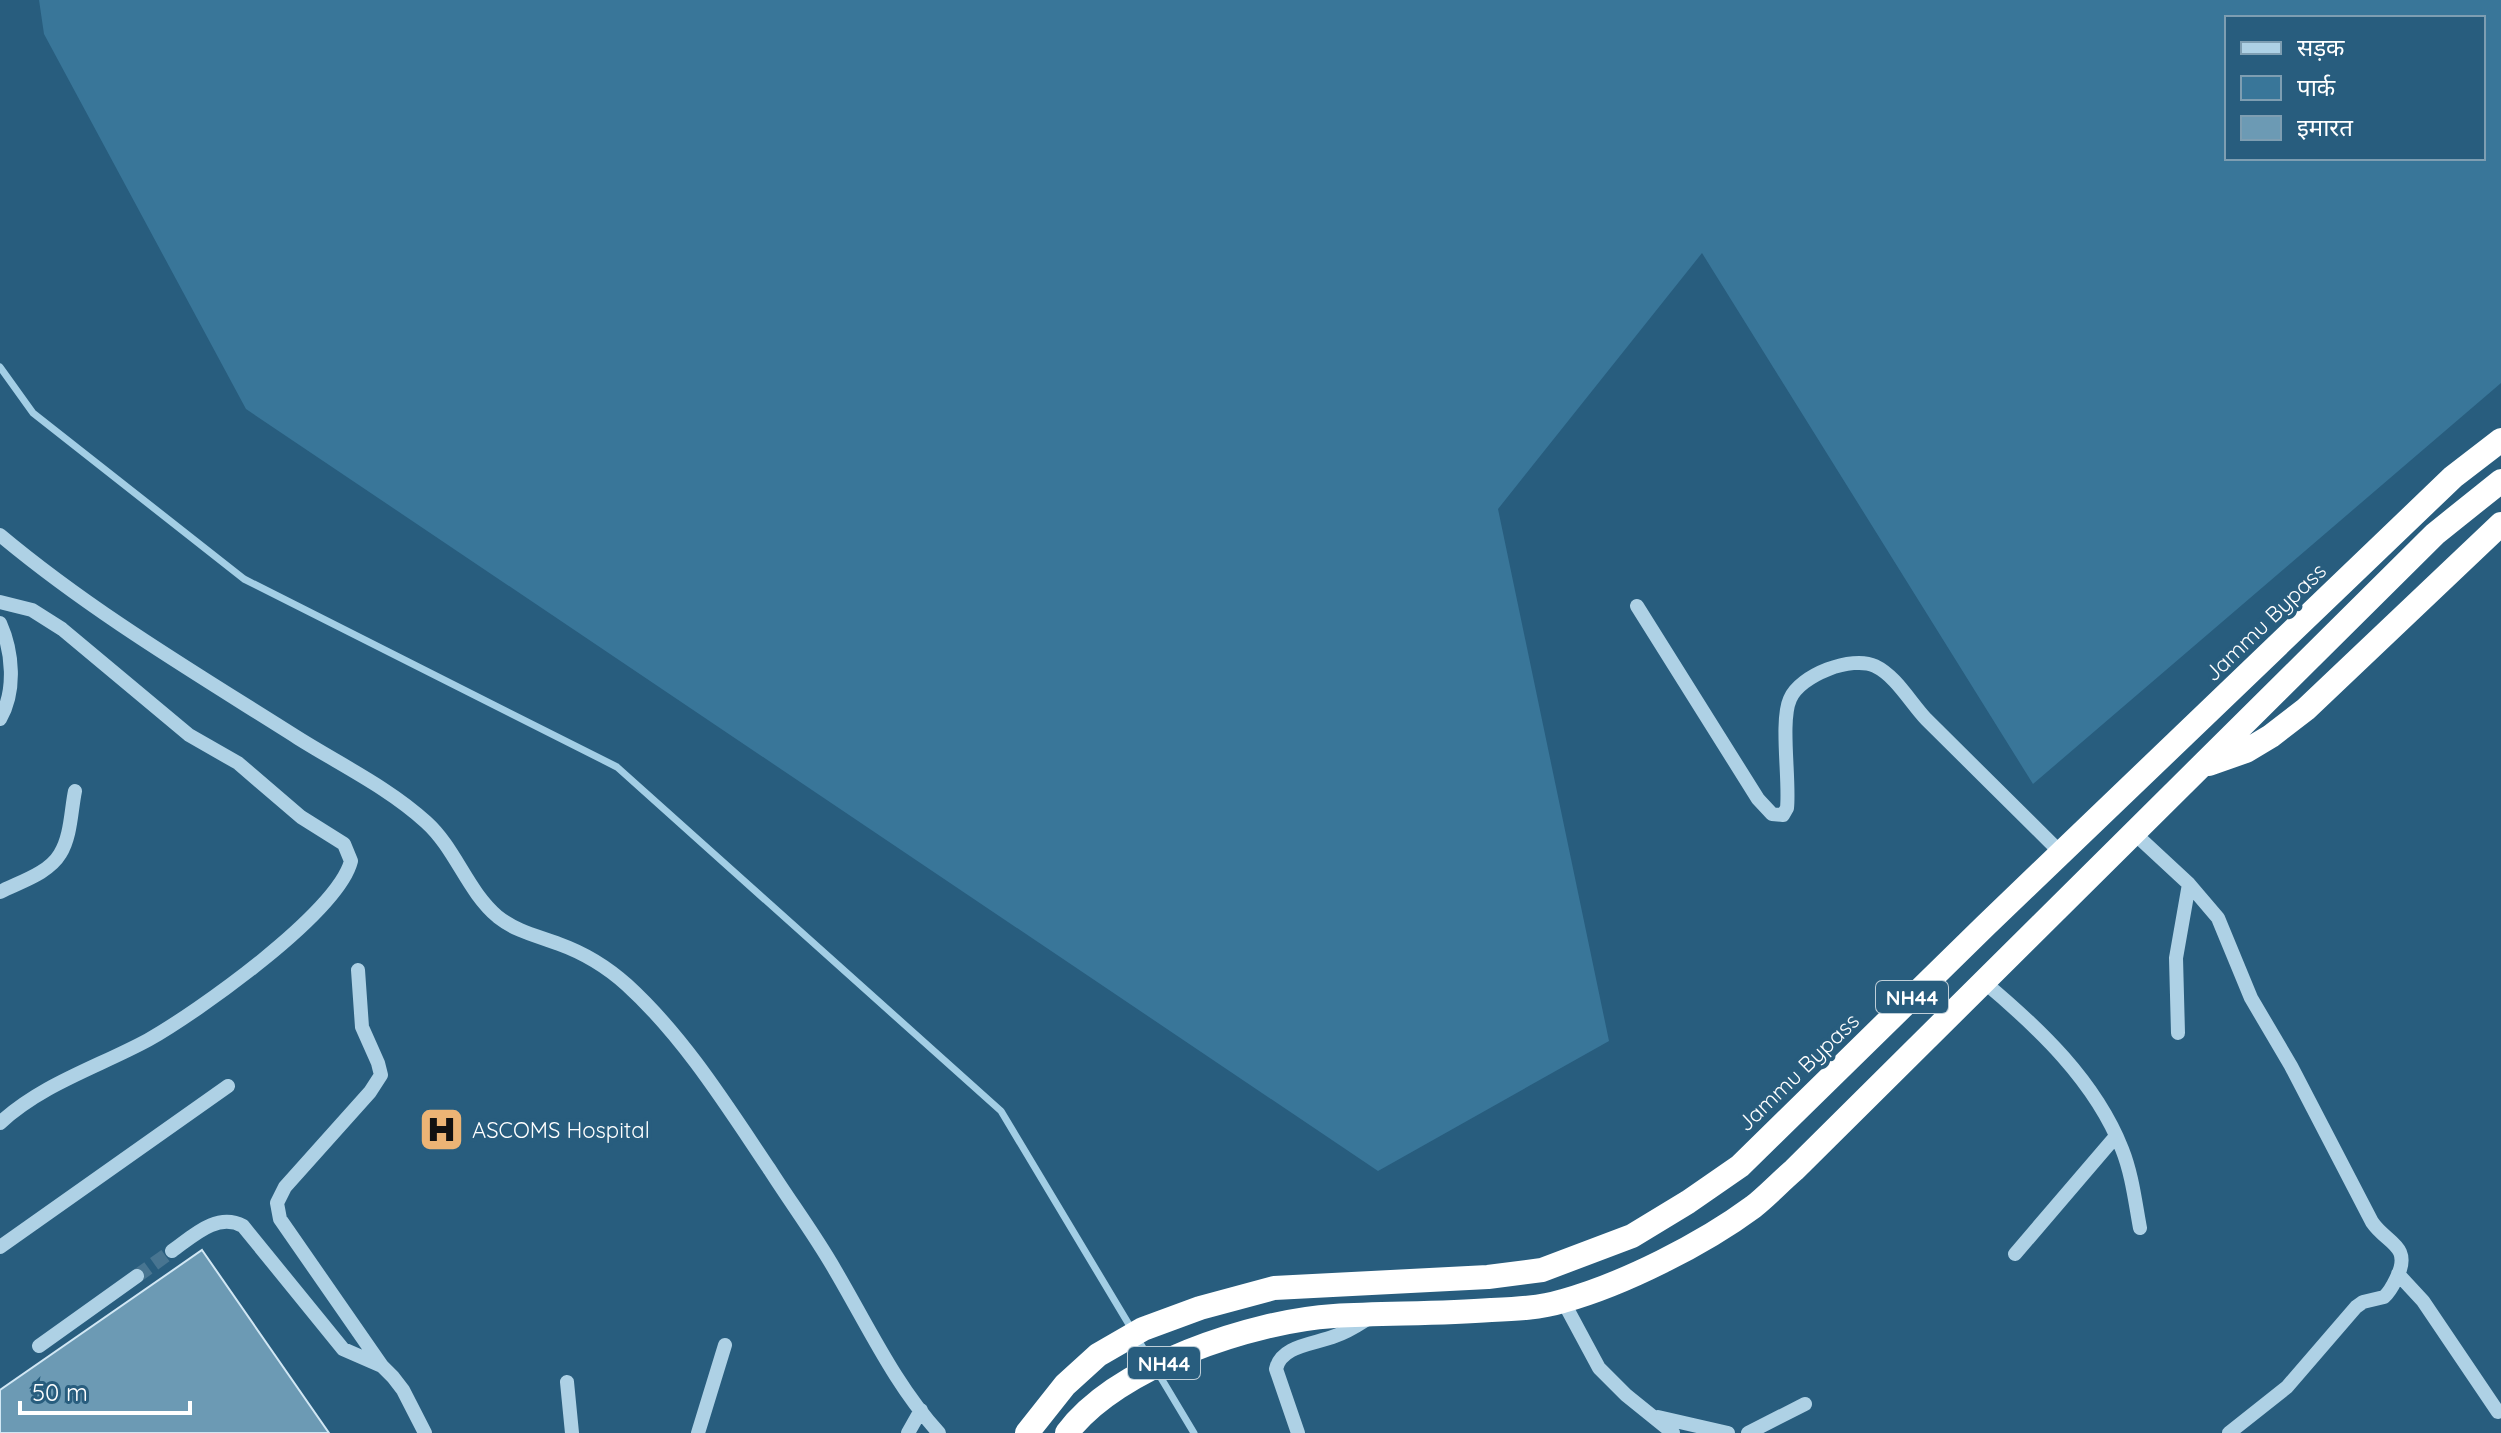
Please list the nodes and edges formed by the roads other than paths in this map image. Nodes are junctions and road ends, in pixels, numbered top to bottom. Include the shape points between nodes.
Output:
1 (2501, 440) edge
2 (2501, 481) edge
3 (2501, 524) edge
4 (0, 535) edge
5 (0, 602) edge
6 (1637, 606) dead end
7 (0, 623) edge
8 (0, 719) edge
9 (2201, 767) junction
10 (75, 791) dead end
11 (2134, 833) junction
12 (2061, 853) junction
13 (2189, 884) junction
14 (0, 892) edge
15 (358, 970) dead end
16 (1984, 982) junction
17 (2178, 1033) dead end
18 (228, 1086) dead end
19 (0, 1123) edge
20 (2116, 1136) junction
21 (2140, 1228) dead end
22 (0, 1247) edge
23 (172, 1251) tunnel mouth
24 (2015, 1254) dead end
25 (2398, 1274) junction
26 (137, 1276) tunnel mouth
27 (1563, 1301) junction
28 (1373, 1316) junction
29 (725, 1345) dead end
30 (39, 1346) dead end
31 (382, 1366) junction
32 (567, 1382) dead end
33 (1805, 1404) dead end
34 (921, 1410) junction
35 (2498, 1412) dead end
36 (1652, 1416) junction
37 (425, 1433) edge
38 (572, 1433) edge
39 (698, 1433) edge
40 (908, 1433) edge
41 (939, 1433) edge
42 (1027, 1433) edge
43 (1067, 1433) edge
44 (1298, 1433) edge
45 (1673, 1433) edge
46 (1728, 1433) edge
47 (1748, 1433) edge
48 (2229, 1433) edge

1 - 12 highway, Jammu Bypass / NH44 via 2453,477
2 - 9 highway, NH44 via 2435,534
3 - 9 highway via 2306,709 2246,751
4 - 34 street via 135,633 427,823 477,896 500,918 528,935 598,962 627,985 674,1035 742,1127
5 - 19 street via 32,610 62,629 178,727 253,774 301,817 344,844 351,861 343,882 312,916 247,973 151,1038 30,1098
6 - 12 street via 1772,814 1783,815 1787,808 1787,709 1795,689 1841,664 1866,663 1889,676
7 - 8 street via 11,665 8,701
9 - 11 highway, NH44
10 - 14 street via 60,855
11 - 13 street
11 - 16 highway, NH44
12 - 42 highway, Jammu Bypass / NH44 via 1740,1166 1632,1236 1542,1270 1274,1288 1200,1308 1143,1329 1098,1355 1065,1385
13 - 17 street via 2176,958
13 - 25 street via 2218,918 2251,998 2372,1222 2398,1249
15 - 31 street via 362,1027 381,1075 285,1187 276,1209
16 - 20 street via 2045,1035
16 - 27 highway, NH44 via 1754,1206 1708,1238
18 - 22 street
20 - 21 street
20 - 24 street
23 - 31 street via 216,1222 243,1226 343,1349
25 - 35 street via 2423,1301
25 - 48 street via 2384,1297 2356,1307 2287,1387
26 - 30 street
27 - 28 highway, NH44 via 1528,1308
27 - 36 street via 1599,1368
28 - 43 highway, NH44 via 1285,1323 1186,1352 1112,1393
28 - 44 street via 1349,1331 1280,1357 1276,1369
29 - 39 street
31 - 37 street via 403,1390
32 - 38 street
33 - 47 street
34 - 40 street
34 - 41 street
36 - 45 street
36 - 46 street

